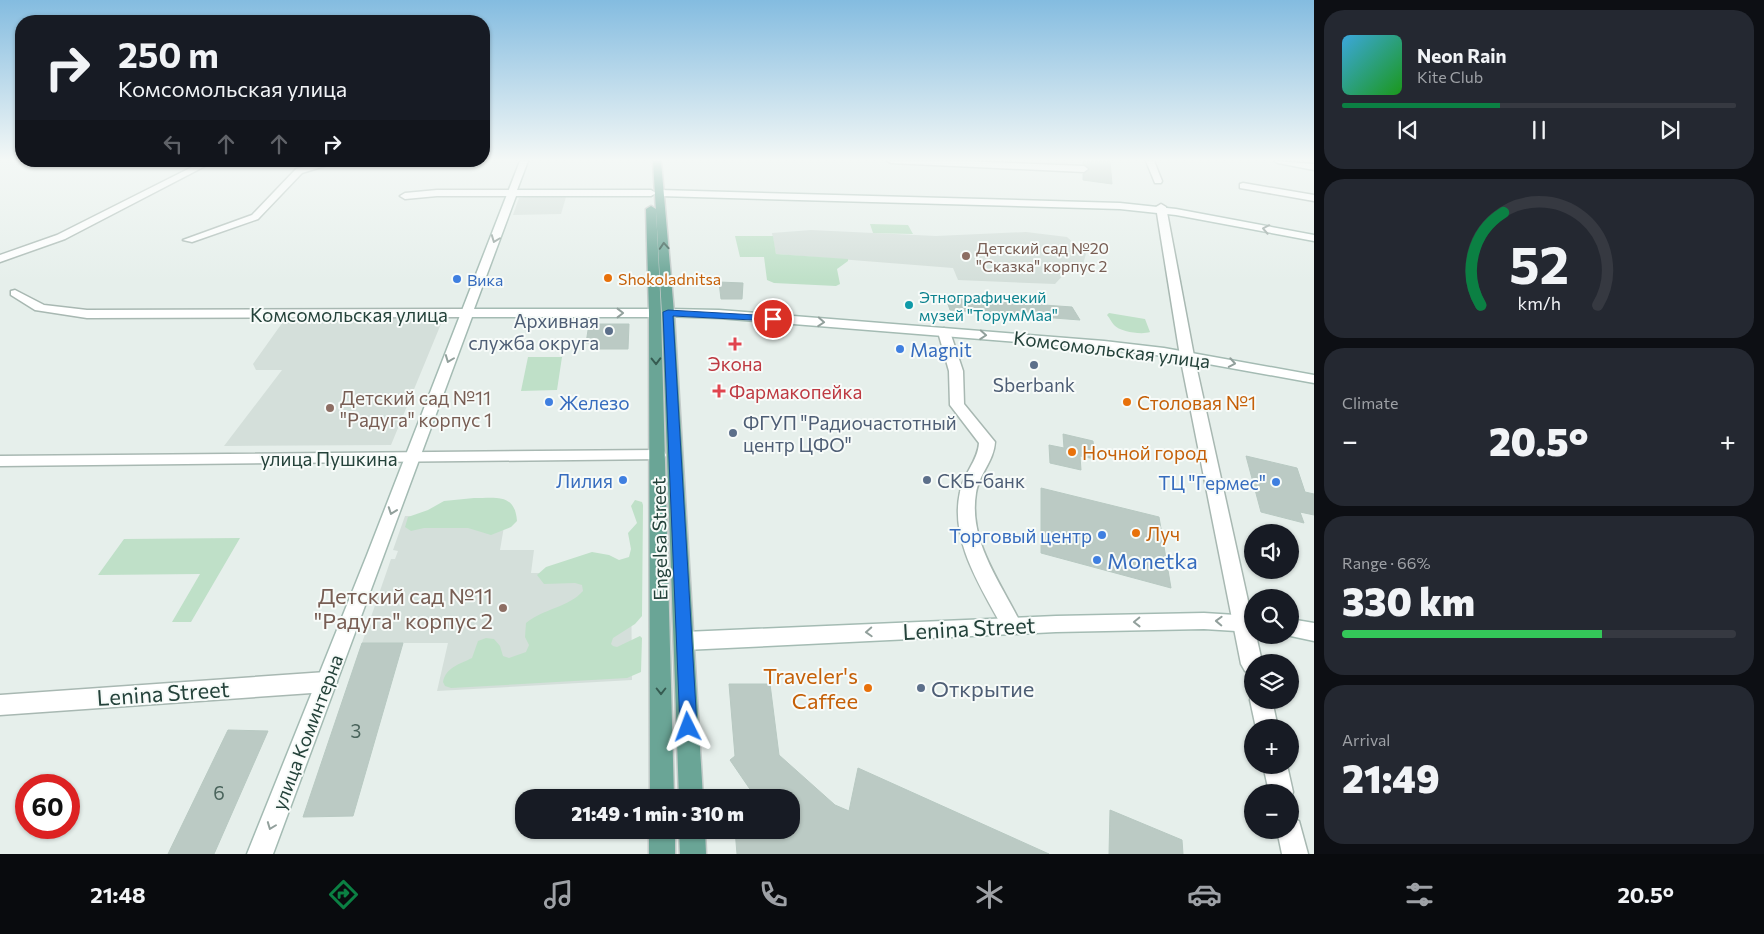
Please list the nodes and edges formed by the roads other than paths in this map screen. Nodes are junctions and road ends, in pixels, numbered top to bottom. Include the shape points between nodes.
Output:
1 (133, 201) edge
2 (270, 201) edge
3 (510, 201) edge
4 (656, 201) edge
5 (953, 201) edge
6 (1162, 209) junction
7 (1314, 238) edge
8 (188, 240) dead end
9 (0, 259) edge
10 (15, 293) dead end
11 (662, 312) junction
12 (466, 313) junction
13 (944, 332) junction
14 (1187, 356) junction
15 (1314, 379) edge
16 (658, 455) junction
17 (412, 457) junction
18 (0, 461) edge
19 (1244, 605) edge
20 (1244, 623) edge
21 (1012, 626) junction
22 (1299, 630) edge
23 (1314, 632) edge
24 (685, 641) junction
25 (661, 642) junction
26 (326, 682) junction
27 (0, 705) edge
28 (662, 789) edge
29 (691, 789) edge
30 (662, 839) edge
31 (692, 839) edge
32 (1292, 839) edge
33 (260, 854) edge
34 (662, 854) edge
35 (693, 854) edge
36 (1295, 854) edge

1 - 9 street via 61,237
2 - 8 street via 255,216
3 -> 12 street, улица Коминтерна
4 - 11 main road, Engelsa Street
5 - 6 street
7 -> 6 street
6 - 14 street
10 - 12 street, Комсомольская улица via 29,304 45,310 87,314
12 -> 11 street, Комсомольская улица
11 -> 13 street, Комсомольская улица
11 -> 16 main road, Engelsa Street
11 - 24 main road, Engelsa Street
12 -> 17 street, улица Коминтерна
13 -> 14 street, Комсомольская улица via 1104,344
13 - 21 street via 956,371 957,406 987,442 968,493 970,537
14 -> 15 street, Комсомольская улица
14 - 19 street
16 - 17 street, улица Пушкина
16 - 25 main road, Engelsa Street
17 - 18 street, улица Пушкина
17 -> 26 street, улица Коминтерна
20 -> 21 street, Lenina Street
21 -> 24 street, Lenina Street
22 - 23 street
24 - 25 main road
24 - 29 main road, Engelsa Street
25 -> 28 main road, Engelsa Street
26 - 27 street, Lenina Street
26 -> 33 street, улица Коминтерна
30 - 34 main road
31 - 35 main road
32 - 36 street

